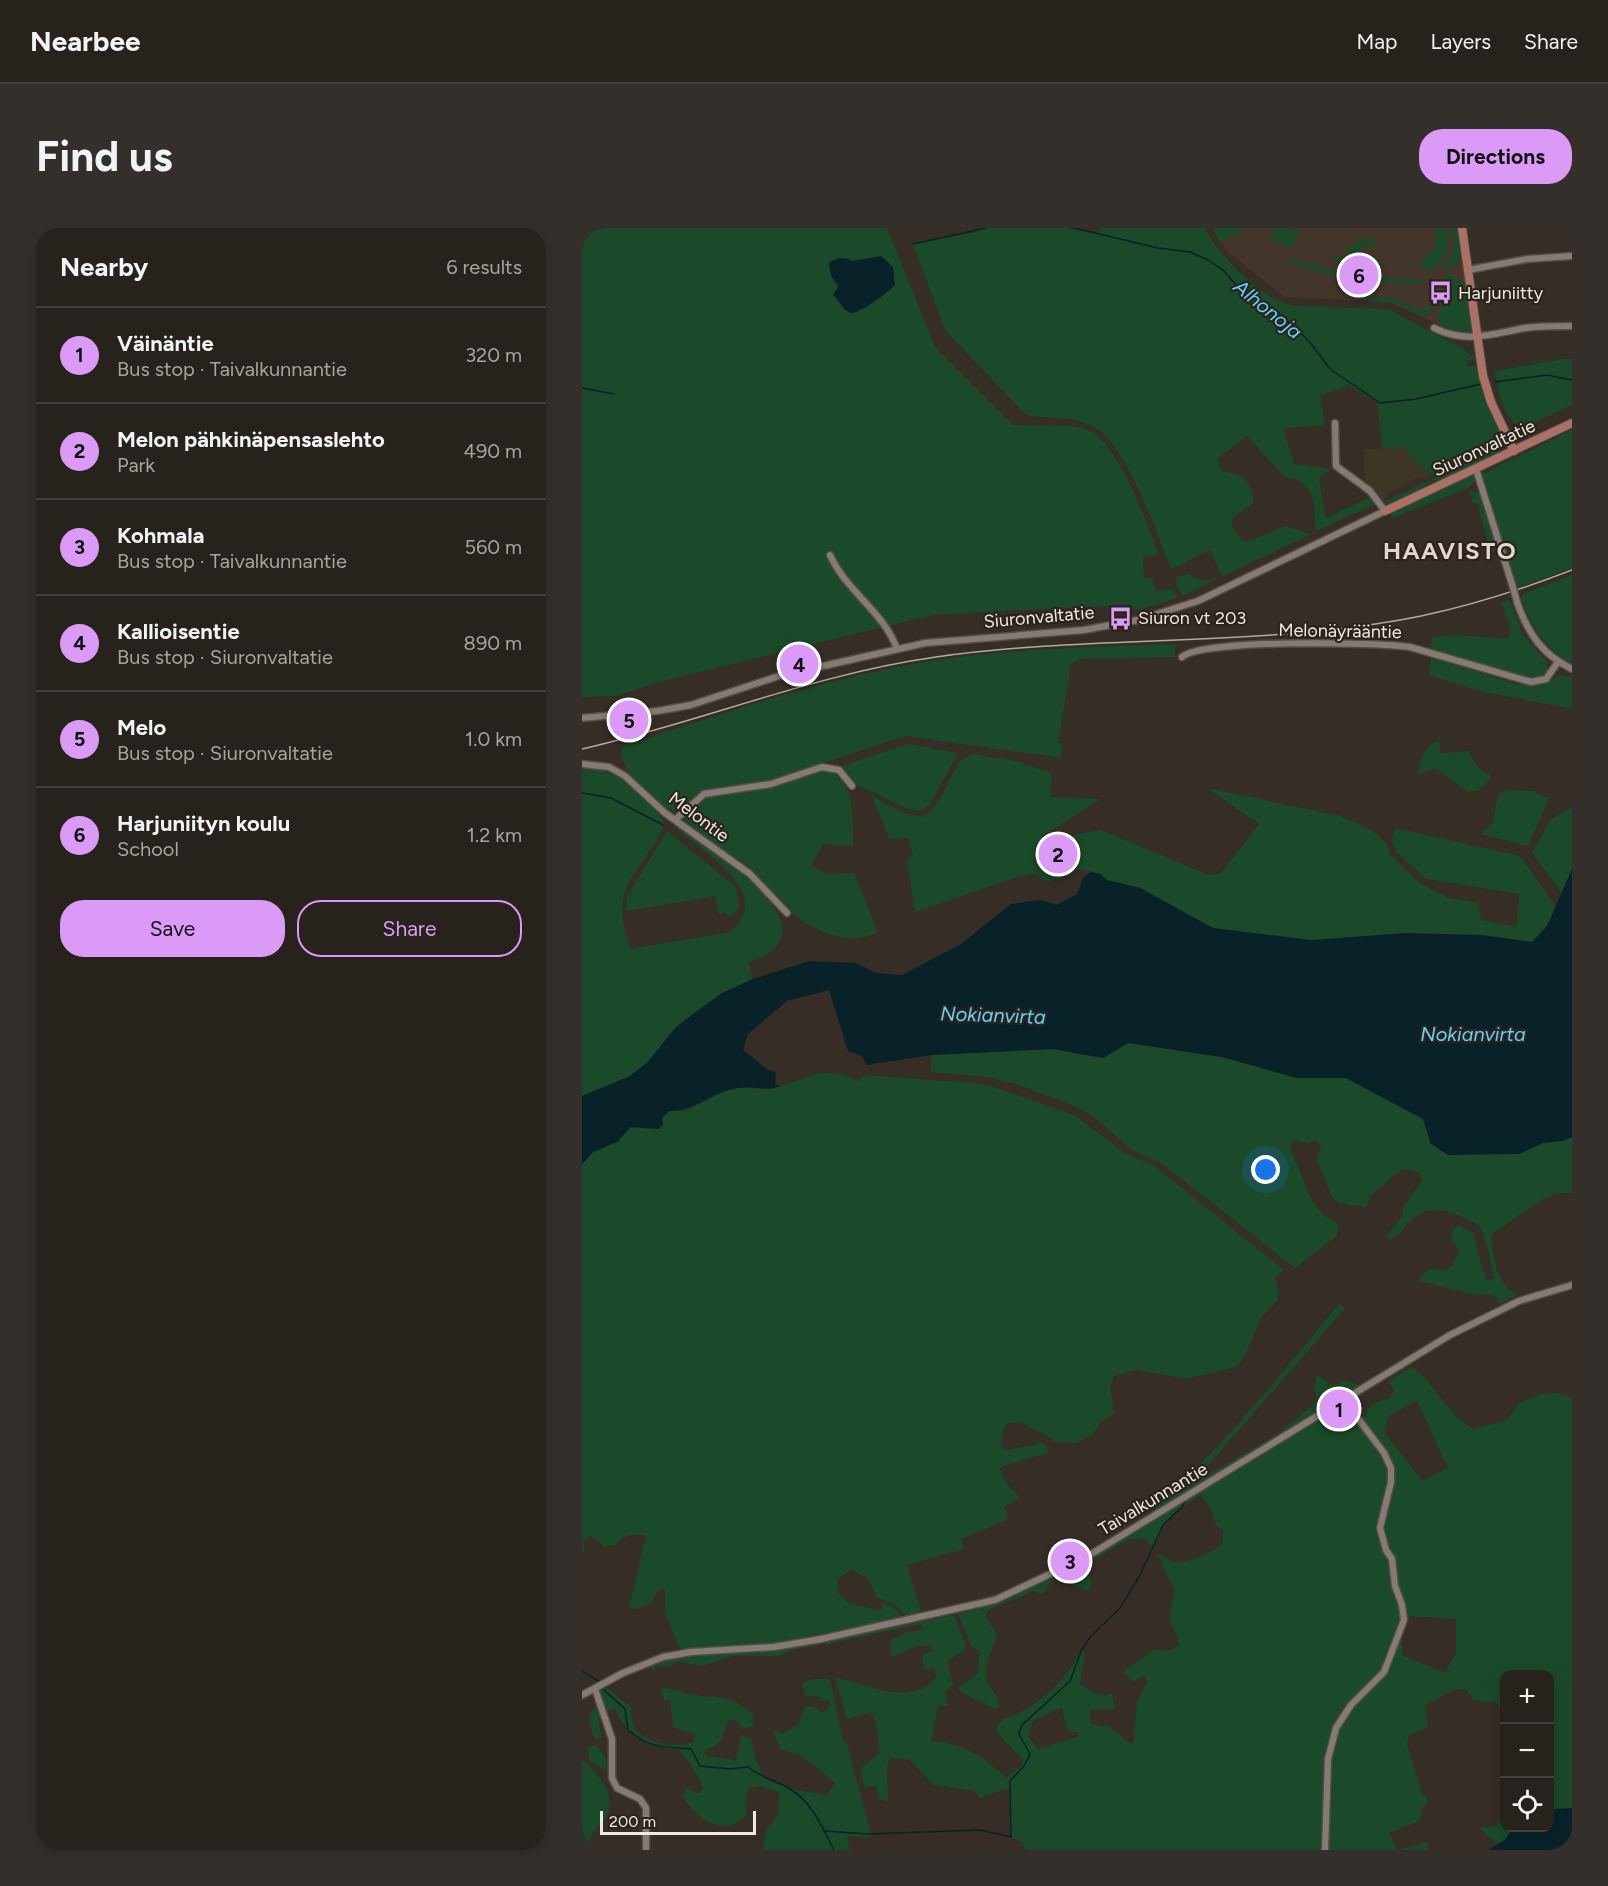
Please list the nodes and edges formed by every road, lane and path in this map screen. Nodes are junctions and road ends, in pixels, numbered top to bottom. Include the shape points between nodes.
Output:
1 (1462, 228) edge
2 (1572, 256) edge
3 (1468, 270) junction
4 (1572, 326) edge
5 (1434, 328) dead end
6 (1479, 338) junction
7 (1335, 423) dead end
8 (1572, 423) edge
9 (1514, 451) junction
10 (1476, 469) junction
11 (1385, 511) junction
12 (830, 555) dead end
13 (897, 649) junction
14 (1182, 657) dead end
15 (1558, 662) junction
16 (1572, 669) edge
17 (582, 718) edge
18 (582, 764) edge
19 (852, 786) dead end
20 (676, 819) junction
21 (787, 913) dead end
22 (1572, 1285) edge
23 (1344, 1400) junction
24 (595, 1689) junction
25 (582, 1695) edge
26 (646, 1850) edge
27 (1325, 1850) edge

1 - 3 main road
2 - 3 street
3 - 6 main road
4 - 6 street via 1525,328
5 - 6 street via 1454,336
6 - 9 main road via 1483,376 1491,402
7 - 11 street via 1336,466 1370,490
8 - 9 main road, Siuronvaltatie
9 - 10 main road, Siuronvaltatie
10 - 11 main road, Siuronvaltatie
10 - 15 street, bridge via 1518,605 1536,642
11 - 13 street, Siuronvaltatie via 1207,597 1164,613 1084,630 960,638
12 - 13 street via 838,574 890,633
13 - 17 street, Siuronvaltatie via 779,676 691,705
14 - 15 street, Melonäyrääntie via 1214,648 1287,643 1392,644 1531,682 1546,679
15 - 16 street
18 - 20 street, Melontie via 609,767 625,776
19 - 20 street via 839,770 822,767 771,784 704,794
20 - 21 street, Melontie via 750,874
22 - 23 street, Taivalkunnantie via 1494,1312
23 - 24 street, Taivalkunnantie via 1096,1551 994,1600 821,1639 670,1656 623,1673
23 - 27 street via 1391,1468 1380,1528 1392,1559 1404,1620 1384,1672 1351,1705 1336,1728 1327,1768
24 - 25 street, Taivalkunnantie
24 - 26 street via 612,1739 612,1778 617,1788 640,1799 646,1808

